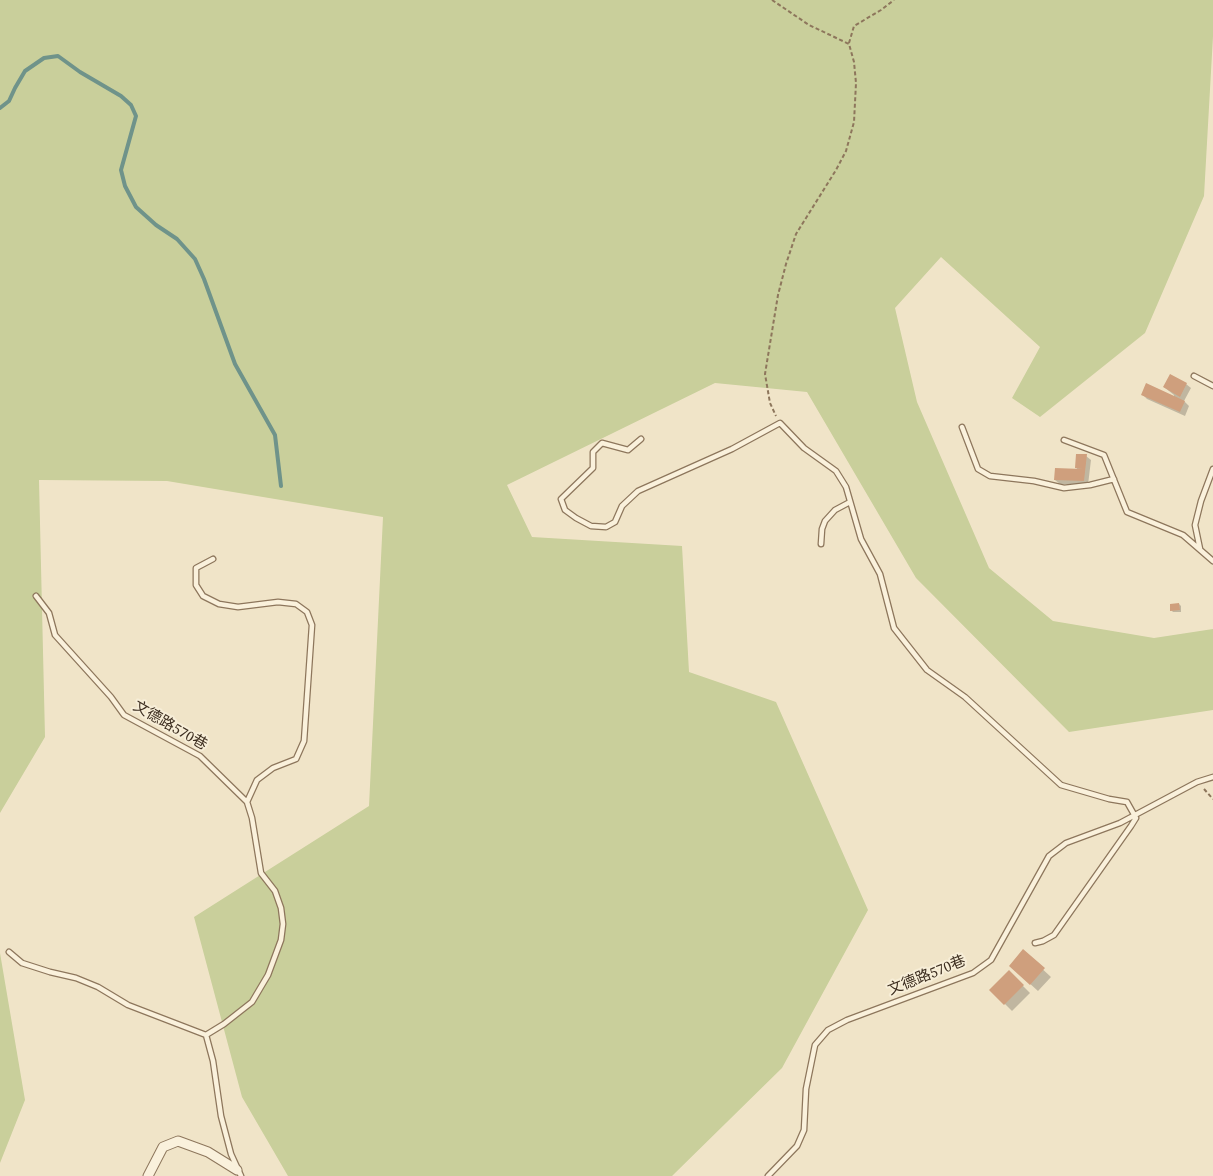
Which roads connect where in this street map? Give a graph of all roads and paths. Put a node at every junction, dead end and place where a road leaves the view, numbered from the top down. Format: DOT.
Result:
graph roads {
  1 [pos="772,0"];
  2 [pos="894,0"];
  3 [pos="849,44"];
  4 [pos="1194,376"];
  5 [pos="1213,386"];
  6 [pos="780,423"];
  7 [pos="962,427"];
  8 [pos="642,438"];
  9 [pos="1064,440"];
  10 [pos="1213,469"];
  11 [pos="1114,479"];
  12 [pos="850,502"];
  13 [pos="821,544"];
  14 [pos="1200,549"];
  15 [pos="213,559"];
  16 [pos="1213,561"];
  17 [pos="36,596"];
  18 [pos="1213,777"];
  19 [pos="1197,782"];
  20 [pos="1213,799"];
  21 [pos="247,802"];
  22 [pos="1134,815"];
  23 [pos="1035,943"];
  24 [pos="9,952"];
  25 [pos="206,1035"];
  26 [pos="239,1173"];
  27 [pos="148,1176"];
  28 [pos="768,1176"];
  1 -- 3 [label="path"];
  2 -- 3 [label="path"];
  3 -- 6 [label="path"];
  4 -- 5 [label="lane"];
  6 -- 8 [label="lane"];
  6 -- 12 [label="lane"];
  7 -- 11 [label="lane"];
  9 -- 11 [label="lane"];
  10 -- 14 [label="lane"];
  11 -- 14 [label="lane"];
  12 -- 13 [label="lane"];
  12 -- 22 [label="lane"];
  14 -- 16 [label="lane"];
  15 -- 21 [label="lane"];
  17 -- 21 [label="lane, 文德路570巷"];
  18 -- 19 [label="lane, 文德路570巷"];
  19 -- 20 [label="path"];
  19 -- 22 [label="lane, 文德路570巷"];
  21 -- 25 [label="lane"];
  22 -- 23 [label="lane"];
  22 -- 28 [label="lane, 文德路570巷"];
  24 -- 25 [label="lane"];
  25 -- 26 [label="lane"];
  26 -- 27 [label="street"];
}
